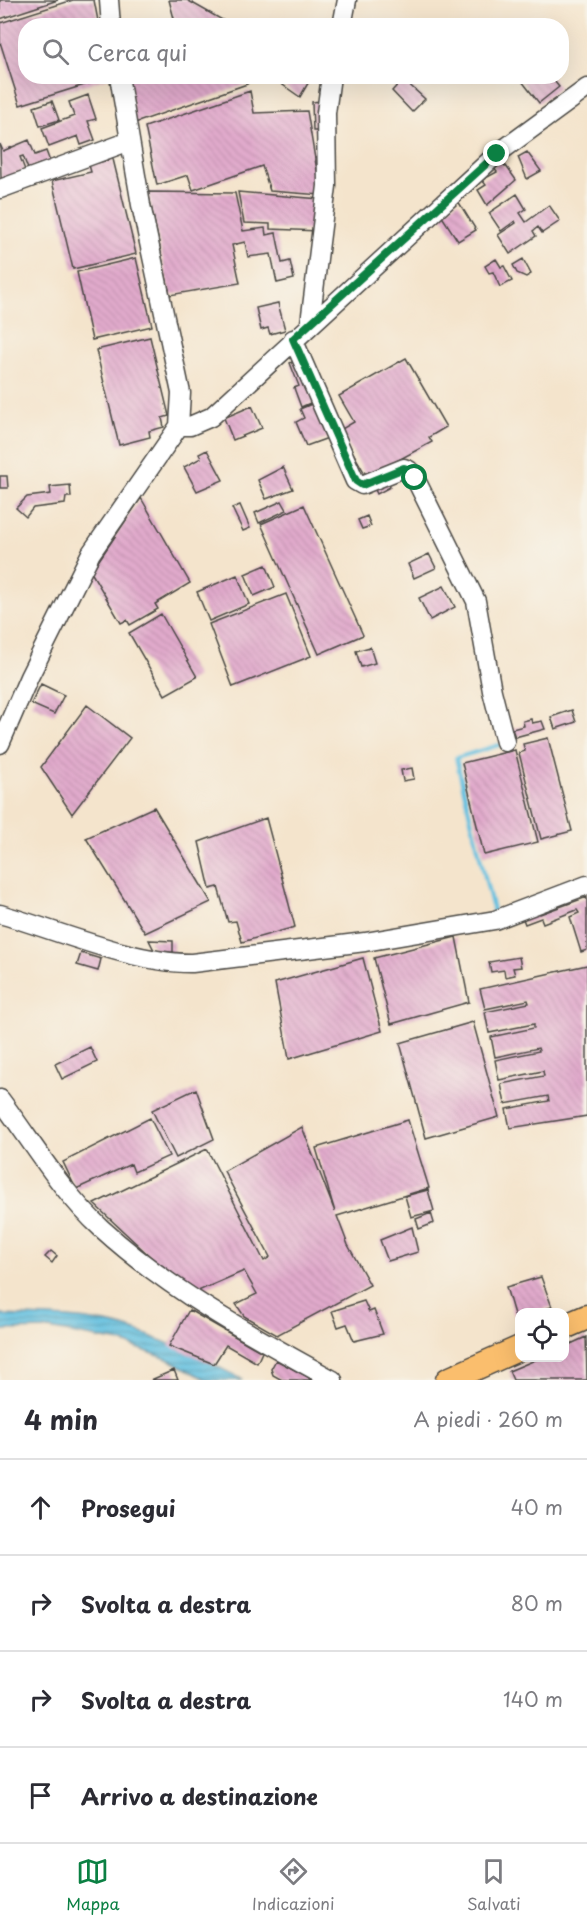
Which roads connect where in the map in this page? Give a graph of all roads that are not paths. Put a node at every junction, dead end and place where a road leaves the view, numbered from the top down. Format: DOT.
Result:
graph roads {
  1 [pos="109,0"];
  2 [pos="347,0"];
  3 [pos="110,18"];
  4 [pos="344,18"];
  5 [pos="120,84"];
  6 [pos="330,84"];
  7 [pos="587,88"];
  8 [pos="130,141"];
  9 [pos="0,189"];
  10 [pos="310,323"];
  11 [pos="293,339"];
  12 [pos="179,426"];
  13 [pos="505,742"];
  14 [pos="0,744"];
  15 [pos="587,885"];
  16 [pos="0,914"];
  17 [pos="0,1099"];
  18 [pos="587,1317"];
  19 [pos="569,1326"];
  20 [pos="515,1350"];
  21 [pos="333,1380"];
  22 [pos="448,1380"];
  1 -- 3 [label="street"];
  2 -- 4 [label="street"];
  5 -- 8 [label="street"];
  6 -- 10 [label="street"];
  7 -- 10 [label="street"];
  8 -- 9 [label="street"];
  8 -- 12 [label="street"];
  10 -- 11 [label="street"];
  11 -- 12 [label="street"];
  11 -- 13 [label="street"];
  12 -- 14 [label="street"];
  15 -- 16 [label="street"];
  17 -- 21 [label="street"];
  18 -- 19 [label="main road"];
  20 -- 22 [label="main road"];
}
